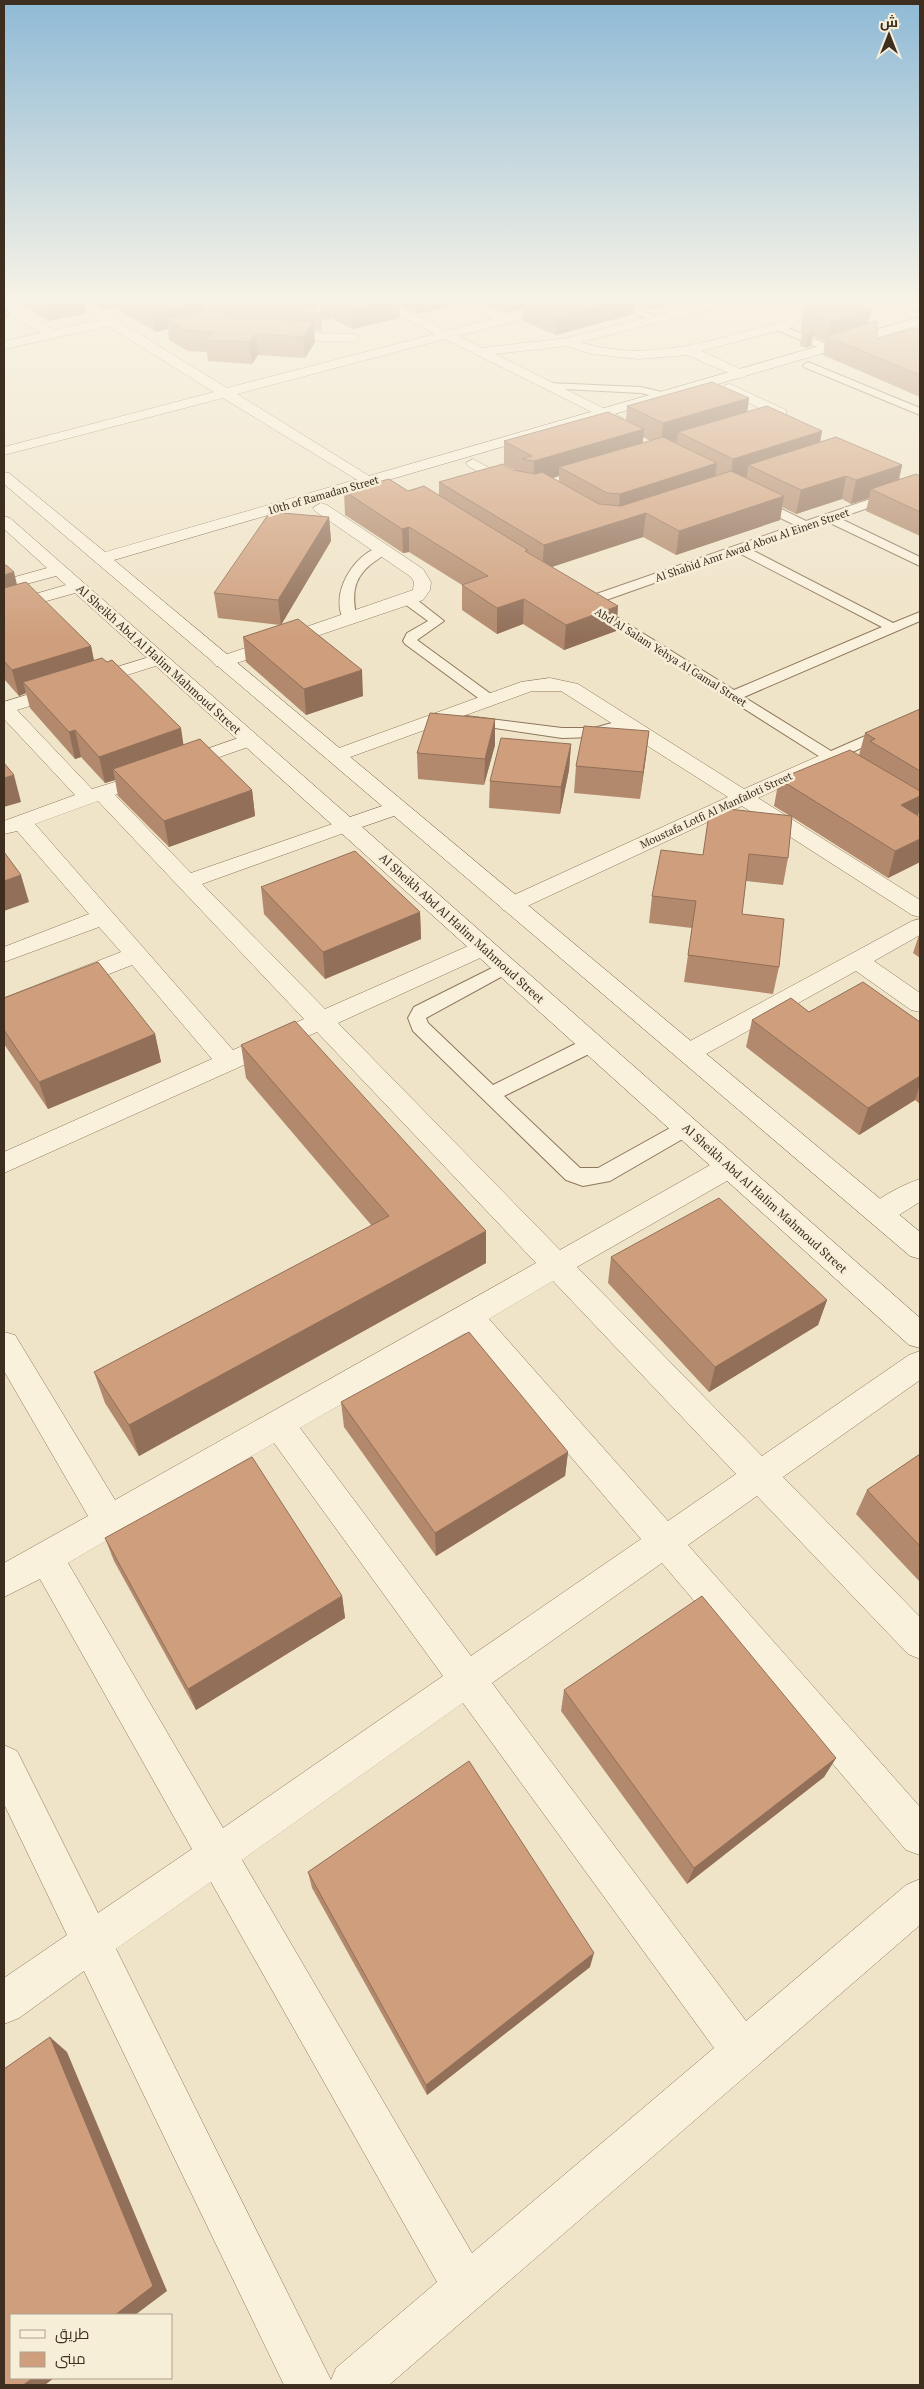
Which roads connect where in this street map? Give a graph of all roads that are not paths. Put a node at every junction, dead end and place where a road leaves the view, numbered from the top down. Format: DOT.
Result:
graph roads {
  1 [pos="146,414"];
  2 [pos="258,414"];
  3 [pos="595,414"];
  4 [pos="615,414"];
  5 [pos="655,414"];
  6 [pos="781,414"];
  7 [pos="603,419"];
  8 [pos="770,421"];
  9 [pos="787,429"];
  10 [pos="734,432"];
  11 [pos="4,451"];
  12 [pos="473,463"];
  13 [pos="4,476"];
  14 [pos="368,482"];
  15 [pos="920,486"];
  16 [pos="534,491"];
  17 [pos="747,497"];
  18 [pos="321,508"];
  19 [pos="829,518"];
  20 [pos="6,526"];
  21 [pos="806,526"];
  22 [pos="740,549"];
  23 [pos="382,550"];
  24 [pos="920,562"];
  25 [pos="106,564"];
  26 [pos="59,570"];
  27 [pos="4,586"];
  28 [pos="77,587"];
  29 [pos="407,599"];
  30 [pos="580,601"];
  31 [pos="4,608"];
  32 [pos="920,616"];
  33 [pos="350,619"];
  34 [pos="893,628"];
  35 [pos="159,659"];
  36 [pos="222,662"];
  37 [pos="733,696"];
  38 [pos="490,700"];
  39 [pos="4,708"];
  40 [pos="451,714"];
  41 [pos="920,716"];
  42 [pos="626,723"];
  43 [pos="25,731"];
  44 [pos="4,737"];
  45 [pos="250,740"];
  46 [pos="335,756"];
  47 [pos="830,757"];
  48 [pos="95,796"];
  49 [pos="743,797"];
  50 [pos="396,808"];
  51 [pos="920,813"];
  52 [pos="13,825"];
  53 [pos="348,825"];
  54 [pos="186,882"];
  55 [pos="511,904"];
  56 [pos="920,910"];
  57 [pos="103,917"];
  58 [pos="920,926"];
  59 [pos="484,948"];
  60 [pos="4,955"];
  61 [pos="136,955"];
  62 [pos="857,961"];
  63 [pos="506,968"];
  64 [pos="920,1004"];
  65 [pos="4,1007"];
  66 [pos="320,1021"];
  67 [pos="592,1044"];
  68 [pos="688,1053"];
  69 [pos="229,1062"];
  70 [pos="491,1094"];
  71 [pos="686,1128"];
  72 [pos="4,1163"];
  73 [pos="729,1167"];
  74 [pos="920,1189"];
  75 [pos="879,1213"];
  76 [pos="920,1248"];
  77 [pos="557,1265"];
  78 [pos="468,1316"];
  79 [pos="920,1336"];
  80 [pos="4,1344"];
  81 [pos="920,1364"];
  82 [pos="278,1424"];
  83 [pos="760,1476"];
  84 [pos="109,1521"];
  85 [pos="665,1542"];
  86 [pos="46,1557"];
  87 [pos="4,1581"];
  88 [pos="920,1642"];
  89 [pos="467,1680"];
  90 [pos="4,1764"];
  91 [pos="920,1836"];
  92 [pos="216,1855"];
  93 [pos="920,1899"];
  94 [pos="92,1942"];
  95 [pos="4,2003"];
  96 [pos="742,2051"];
  97 [pos="466,2288"];
  98 [pos="309,2385"];
  99 [pos="353,2385"];
  1 -- 11 [label="street"];
  2 -- 14 [label="street"];
  3 -- 7 [label="street"];
  4 -- 7 [label="street, 10th of Ramadan Street"];
  5 -- 7 [label="street, 10th of Ramadan Street"];
  6 -- 8 [label="street"];
  7 -- 12 [label="street, 10th of Ramadan Street"];
  7 -- 14 [label="street, 10th of Ramadan Street"];
  8 -- 9 [label="lane"];
  8 -- 10 [label="street"];
  12 -- 16 [label="street"];
  12 -- 18 [label="street, 10th of Ramadan Street"];
  13 -- 25 [label="street"];
  14 -- 25 [label="street, 10th of Ramadan Street"];
  15 -- 19 [label="lane, Al Shahid Amr Awad Abou Al Einen Street"];
  17 -- 21 [label="lane"];
  18 -- 23 [label="street"];
  18 -- 25 [label="street, 10th of Ramadan Street"];
  19 -- 21 [label="lane, Al Shahid Amr Awad Abou Al Einen Street"];
  19 -- 24 [label="lane"];
  20 -- 26 [label="street, Al Sheikh Abd Al Halim Mahmoud Street"];
  21 -- 22 [label="lane, Al Shahid Amr Awad Abou Al Einen Street"];
  22 -- 30 [label="lane, Al Shahid Amr Awad Abou Al Einen Street"];
  22 -- 34 [label="lane"];
  23 -- 29 [label="street"];
  23 -- 33 [label="lane"];
  25 -- 36 [label="street"];
  26 -- 27 [label="street"];
  26 -- 28 [label="street, Al Sheikh Abd Al Halim Mahmoud Street"];
  28 -- 31 [label="street"];
  28 -- 35 [label="street, Al Sheikh Abd Al Halim Mahmoud Street"];
  29 -- 33 [label="street"];
  29 -- 38 [label="lane"];
  30 -- 37 [label="lane, Abd Al Salam Yehya Al Gamal Street"];
  32 -- 34 [label="lane"];
  33 -- 36 [label="street"];
  34 -- 37 [label="lane"];
  35 -- 39 [label="street"];
  35 -- 45 [label="street, Al Sheikh Abd Al Halim Mahmoud Street"];
  36 -- 46 [label="street"];
  37 -- 47 [label="lane, Abd Al Salam Yehya Al Gamal Street"];
  38 -- 40 [label="street"];
  38 -- 42 [label="street"];
  39 -- 43 [label="street"];
  40 -- 42 [label="lane"];
  40 -- 46 [label="street"];
  41 -- 47 [label="lane, Moustafa Lotfi Al Manfaloti Street"];
  42 -- 49 [label="street"];
  43 -- 44 [label="street"];
  43 -- 48 [label="street"];
  45 -- 48 [label="street"];
  45 -- 53 [label="street, Al Sheikh Abd Al Halim Mahmoud Street"];
  46 -- 50 [label="street"];
  47 -- 49 [label="street, Moustafa Lotfi Al Manfaloti Street"];
  47 -- 51 [label="street, Abd Al Salam Yehya Al Gamal Street"];
  48 -- 52 [label="street"];
  48 -- 54 [label="street"];
  49 -- 55 [label="street, Moustafa Lotfi Al Manfaloti Street"];
  49 -- 56 [label="street"];
  50 -- 53 [label="street"];
  50 -- 55 [label="street"];
  52 -- 57 [label="street"];
  53 -- 54 [label="street"];
  53 -- 59 [label="street, Al Sheikh Abd Al Halim Mahmoud Street"];
  54 -- 66 [label="street"];
  55 -- 68 [label="street"];
  57 -- 60 [label="street"];
  57 -- 61 [label="street"];
  58 -- 62 [label="street"];
  59 -- 63 [label="street, Al Sheikh Abd Al Halim Mahmoud Street"];
  59 -- 66 [label="street"];
  61 -- 65 [label="street"];
  61 -- 69 [label="street"];
  62 -- 64 [label="street"];
  62 -- 68 [label="street"];
  63 -- 67 [label="street, Al Sheikh Abd Al Halim Mahmoud Street"];
  63 -- 70 [label="lane"];
  66 -- 69 [label="street"];
  66 -- 77 [label="street"];
  67 -- 70 [label="lane"];
  67 -- 71 [label="street, Al Sheikh Abd Al Halim Mahmoud Street"];
  68 -- 75 [label="street"];
  69 -- 72 [label="street"];
  70 -- 71 [label="lane"];
  71 -- 73 [label="street, Al Sheikh Abd Al Halim Mahmoud Street"];
  73 -- 77 [label="street"];
  73 -- 79 [label="street, Al Sheikh Abd Al Halim Mahmoud Street"];
  74 -- 75 [label="street"];
  75 -- 76 [label="street"];
  77 -- 78 [label="street"];
  77 -- 83 [label="street"];
  78 -- 82 [label="street"];
  78 -- 85 [label="street"];
  80 -- 84 [label="street"];
  81 -- 83 [label="street"];
  82 -- 84 [label="street"];
  82 -- 89 [label="street"];
  83 -- 85 [label="street"];
  83 -- 88 [label="street"];
  84 -- 86 [label="street"];
  85 -- 89 [label="street"];
  85 -- 91 [label="street"];
  86 -- 87 [label="street"];
  86 -- 92 [label="street"];
  89 -- 92 [label="street"];
  89 -- 96 [label="street"];
  90 -- 94 [label="street"];
  92 -- 94 [label="street"];
  92 -- 97 [label="street"];
  93 -- 96 [label="street"];
  94 -- 95 [label="street"];
  94 -- 98 [label="street"];
  96 -- 97 [label="street"];
  97 -- 99 [label="street"];
}
